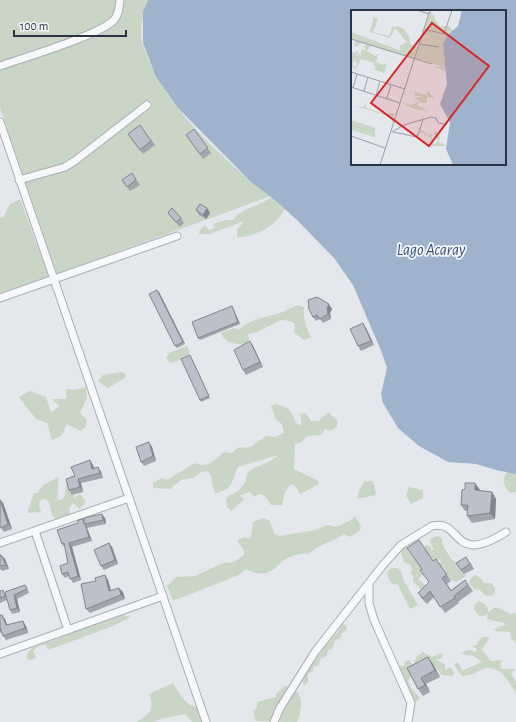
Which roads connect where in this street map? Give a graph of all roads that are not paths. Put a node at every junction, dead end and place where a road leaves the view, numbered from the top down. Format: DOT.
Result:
graph roads {
  1 [pos="120,0"];
  2 [pos="0,66"];
  3 [pos="147,105"];
  4 [pos="0,122"];
  5 [pos="19,180"];
  6 [pos="177,236"];
  7 [pos="53,279"];
  8 [pos="0,298"];
  9 [pos="129,498"];
  10 [pos="35,530"];
  11 [pos="506,532"];
  12 [pos="0,543"];
  13 [pos="369,586"];
  14 [pos="163,596"];
  15 [pos="68,630"];
  16 [pos="0,654"];
  17 [pos="206,722"];
  18 [pos="274,722"];
  19 [pos="408,722"];
  1 -- 2 [label="street"];
  3 -- 5 [label="street"];
  4 -- 5 [label="street"];
  5 -- 7 [label="street"];
  6 -- 7 [label="street"];
  7 -- 8 [label="street"];
  7 -- 9 [label="street"];
  9 -- 10 [label="street"];
  9 -- 14 [label="street"];
  10 -- 12 [label="street"];
  10 -- 15 [label="street"];
  11 -- 13 [label="street"];
  13 -- 18 [label="street"];
  13 -- 19 [label="street"];
  14 -- 15 [label="street"];
  14 -- 17 [label="street"];
  15 -- 16 [label="street"];
}
